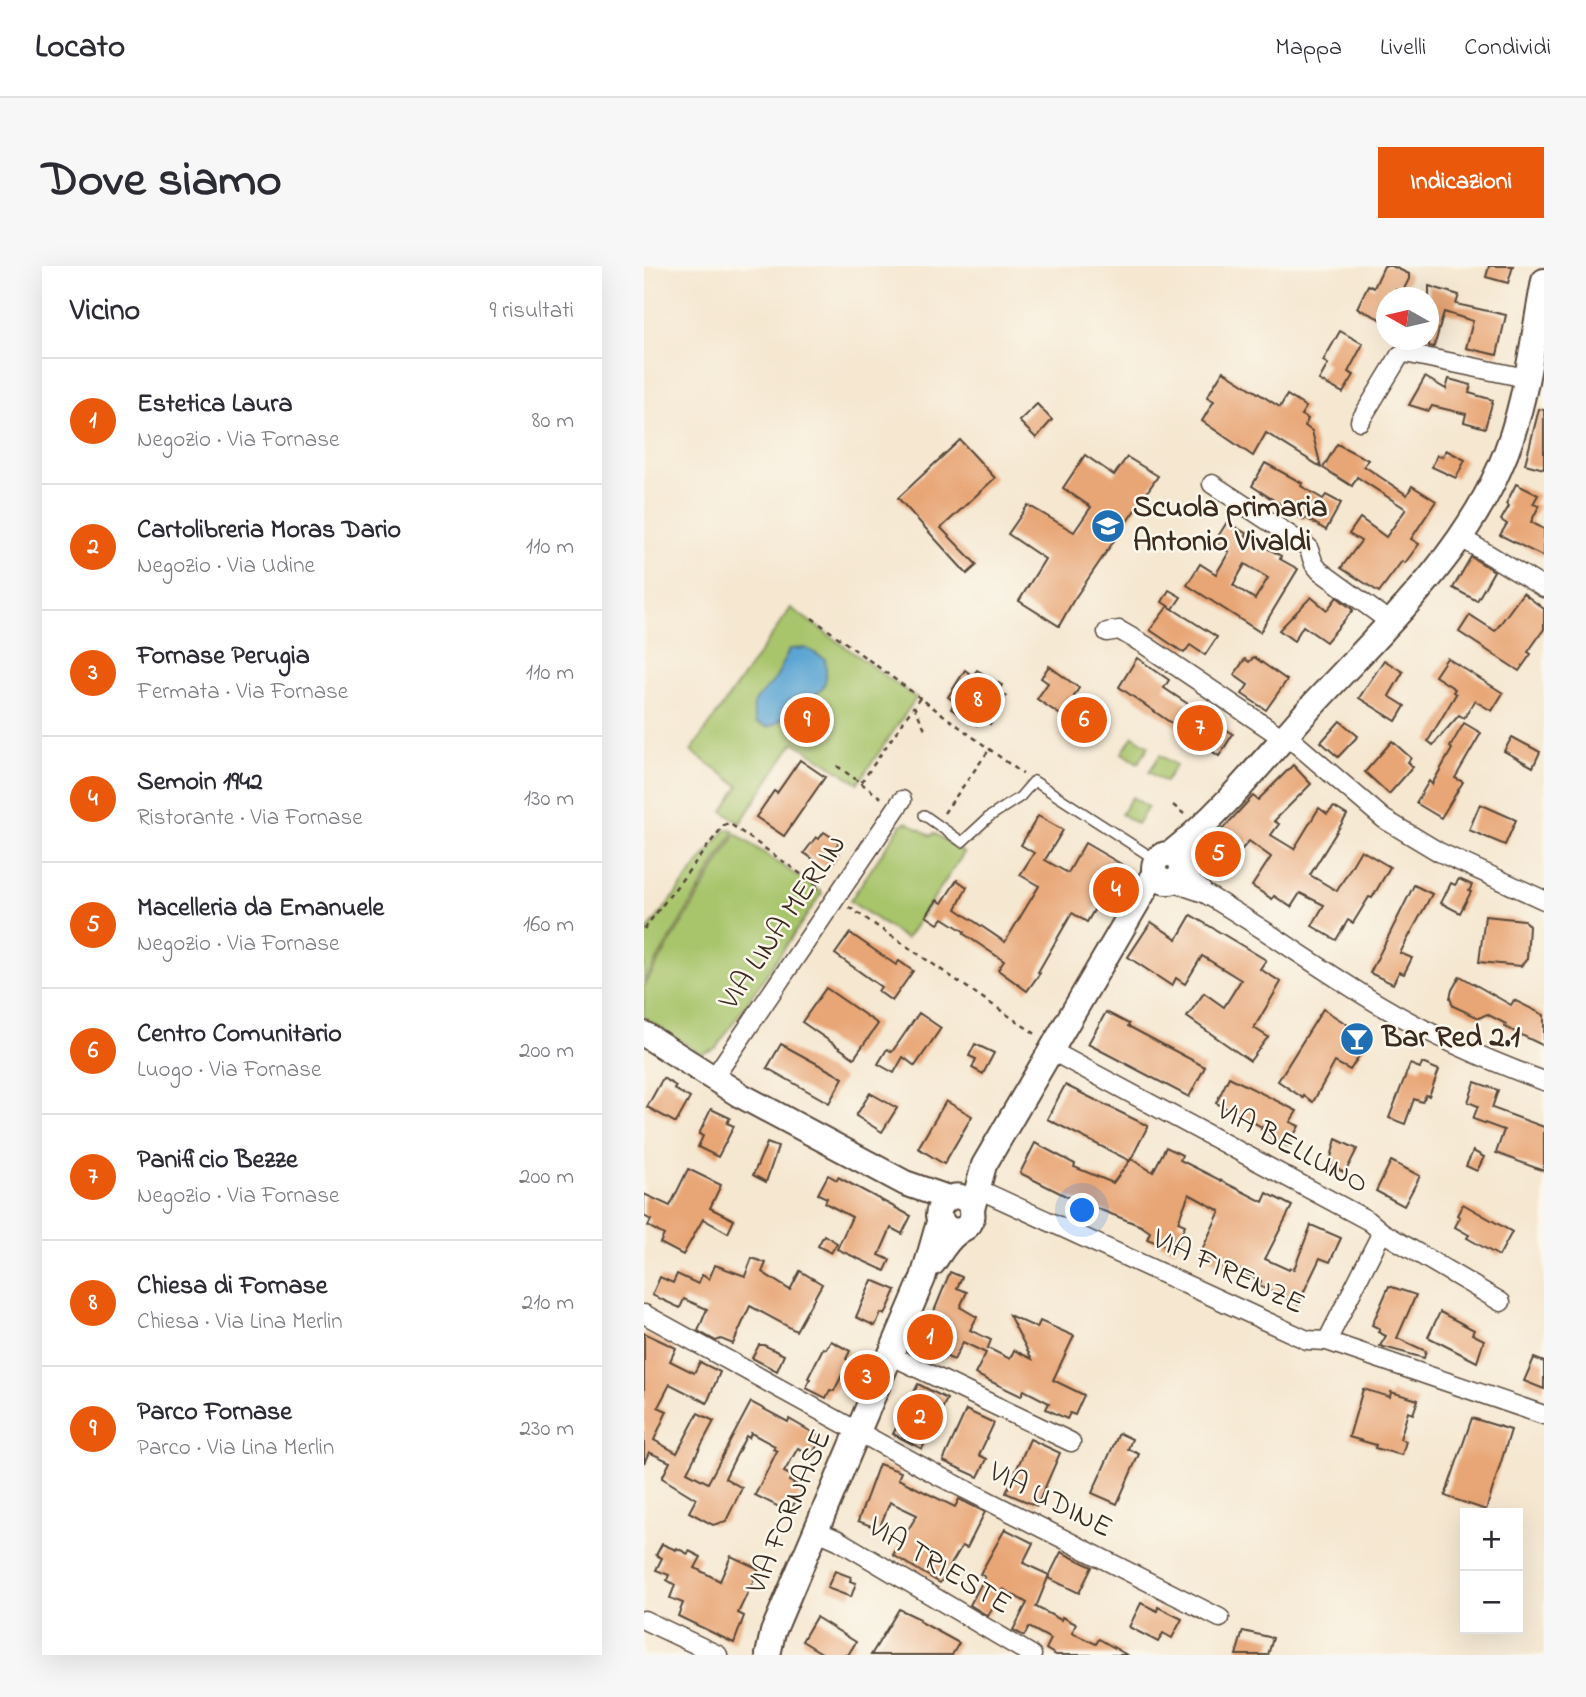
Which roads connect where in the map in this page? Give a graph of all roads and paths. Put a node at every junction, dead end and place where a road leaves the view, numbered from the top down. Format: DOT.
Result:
graph roads {
  1 [pos="1544,281"];
  2 [pos="1533,372"];
  3 [pos="1360,421"];
  4 [pos="1212,484"];
  5 [pos="1460,537"];
  6 [pos="1544,588"];
  7 [pos="812,618"];
  8 [pos="1390,622"];
  9 [pos="1107,632"];
  10 [pos="920,697"];
  11 [pos="914,705"];
  12 [pos="925,729"];
  13 [pos="1284,737"];
  14 [pos="837,765"];
  15 [pos="1034,781"];
  16 [pos="902,800"];
  17 [pos="1173,805"];
  18 [pos="924,815"];
  19 [pos="1196,819"];
  20 [pos="1169,869"];
  21 [pos="827,892"];
  22 [pos="1544,900"];
  23 [pos="843,903"];
  24 [pos="644,929"];
  25 [pos="644,1034"];
  26 [pos="1053,1049"];
  27 [pos="713,1079"];
  28 [pos="1544,1081"];
  29 [pos="959,1203"];
  30 [pos="1382,1232"];
  31 [pos="1501,1302"];
  32 [pos="644,1314"];
  33 [pos="1327,1340"];
  34 [pos="890,1355"];
  35 [pos="1544,1415"];
  36 [pos="857,1431"];
  37 [pos="1071,1442"];
  38 [pos="815,1530"];
  39 [pos="1220,1618"];
  40 [pos="644,1620"];
  41 [pos="718,1655"];
  42 [pos="768,1655"];
  43 [pos="1032,1655"];
  1 -- 2 [label="street, VIA FORNASE"];
  2 -- 3 [label="street"];
  2 -- 5 [label="street, VIA FORNASE"];
  4 -- 8 [label="street"];
  5 -- 6 [label="street"];
  5 -- 8 [label="street, VIA FORNASE"];
  7 -- 10 [label="path"];
  8 -- 13 [label="street, VIA FORNASE"];
  9 -- 13 [label="street"];
  10 -- 11 [label="path"];
  10 -- 15 [label="path"];
  11 -- 12 [label="path"];
  11 -- 14 [label="path"];
  13 -- 19 [label="street, VIA FORNASE"];
  13 -- 22 [label="street"];
  15 -- 18 [label="lane"];
  15 -- 20 [label="lane"];
  16 -- 27 [label="street, VIA LINA MERLIN"];
  17 -- 19 [label="path"];
  19 -- 20 [label="street, VIA FORNASE"];
  20 -- 26 [label="street, VIA FORNASE"];
  20 -- 28 [label="street"];
  21 -- 24 [label="path"];
  23 -- 26 [label="path"];
  25 -- 27 [label="street"];
  26 -- 29 [label="street, VIA FORNASE"];
  26 -- 30 [label="street, VIA BELLUNO"];
  27 -- 29 [label="street"];
  29 -- 33 [label="street, VIA FIRENZE"];
  29 -- 34 [label="street, VIA FORNASE"];
  30 -- 31 [label="street, VIA BELLUNO"];
  30 -- 33 [label="street"];
  32 -- 36 [label="street, VIA UDINE"];
  33 -- 35 [label="street, VIA FIRENZE"];
  34 -- 36 [label="street, VIA FORNASE"];
  34 -- 37 [label="street"];
  36 -- 38 [label="street, VIA FORNASE"];
  36 -- 39 [label="street, VIA UDINE"];
  38 -- 42 [label="street, VIA FORNASE"];
  38 -- 43 [label="street, VIA TRIESTE"];
  40 -- 41 [label="street"];
}
